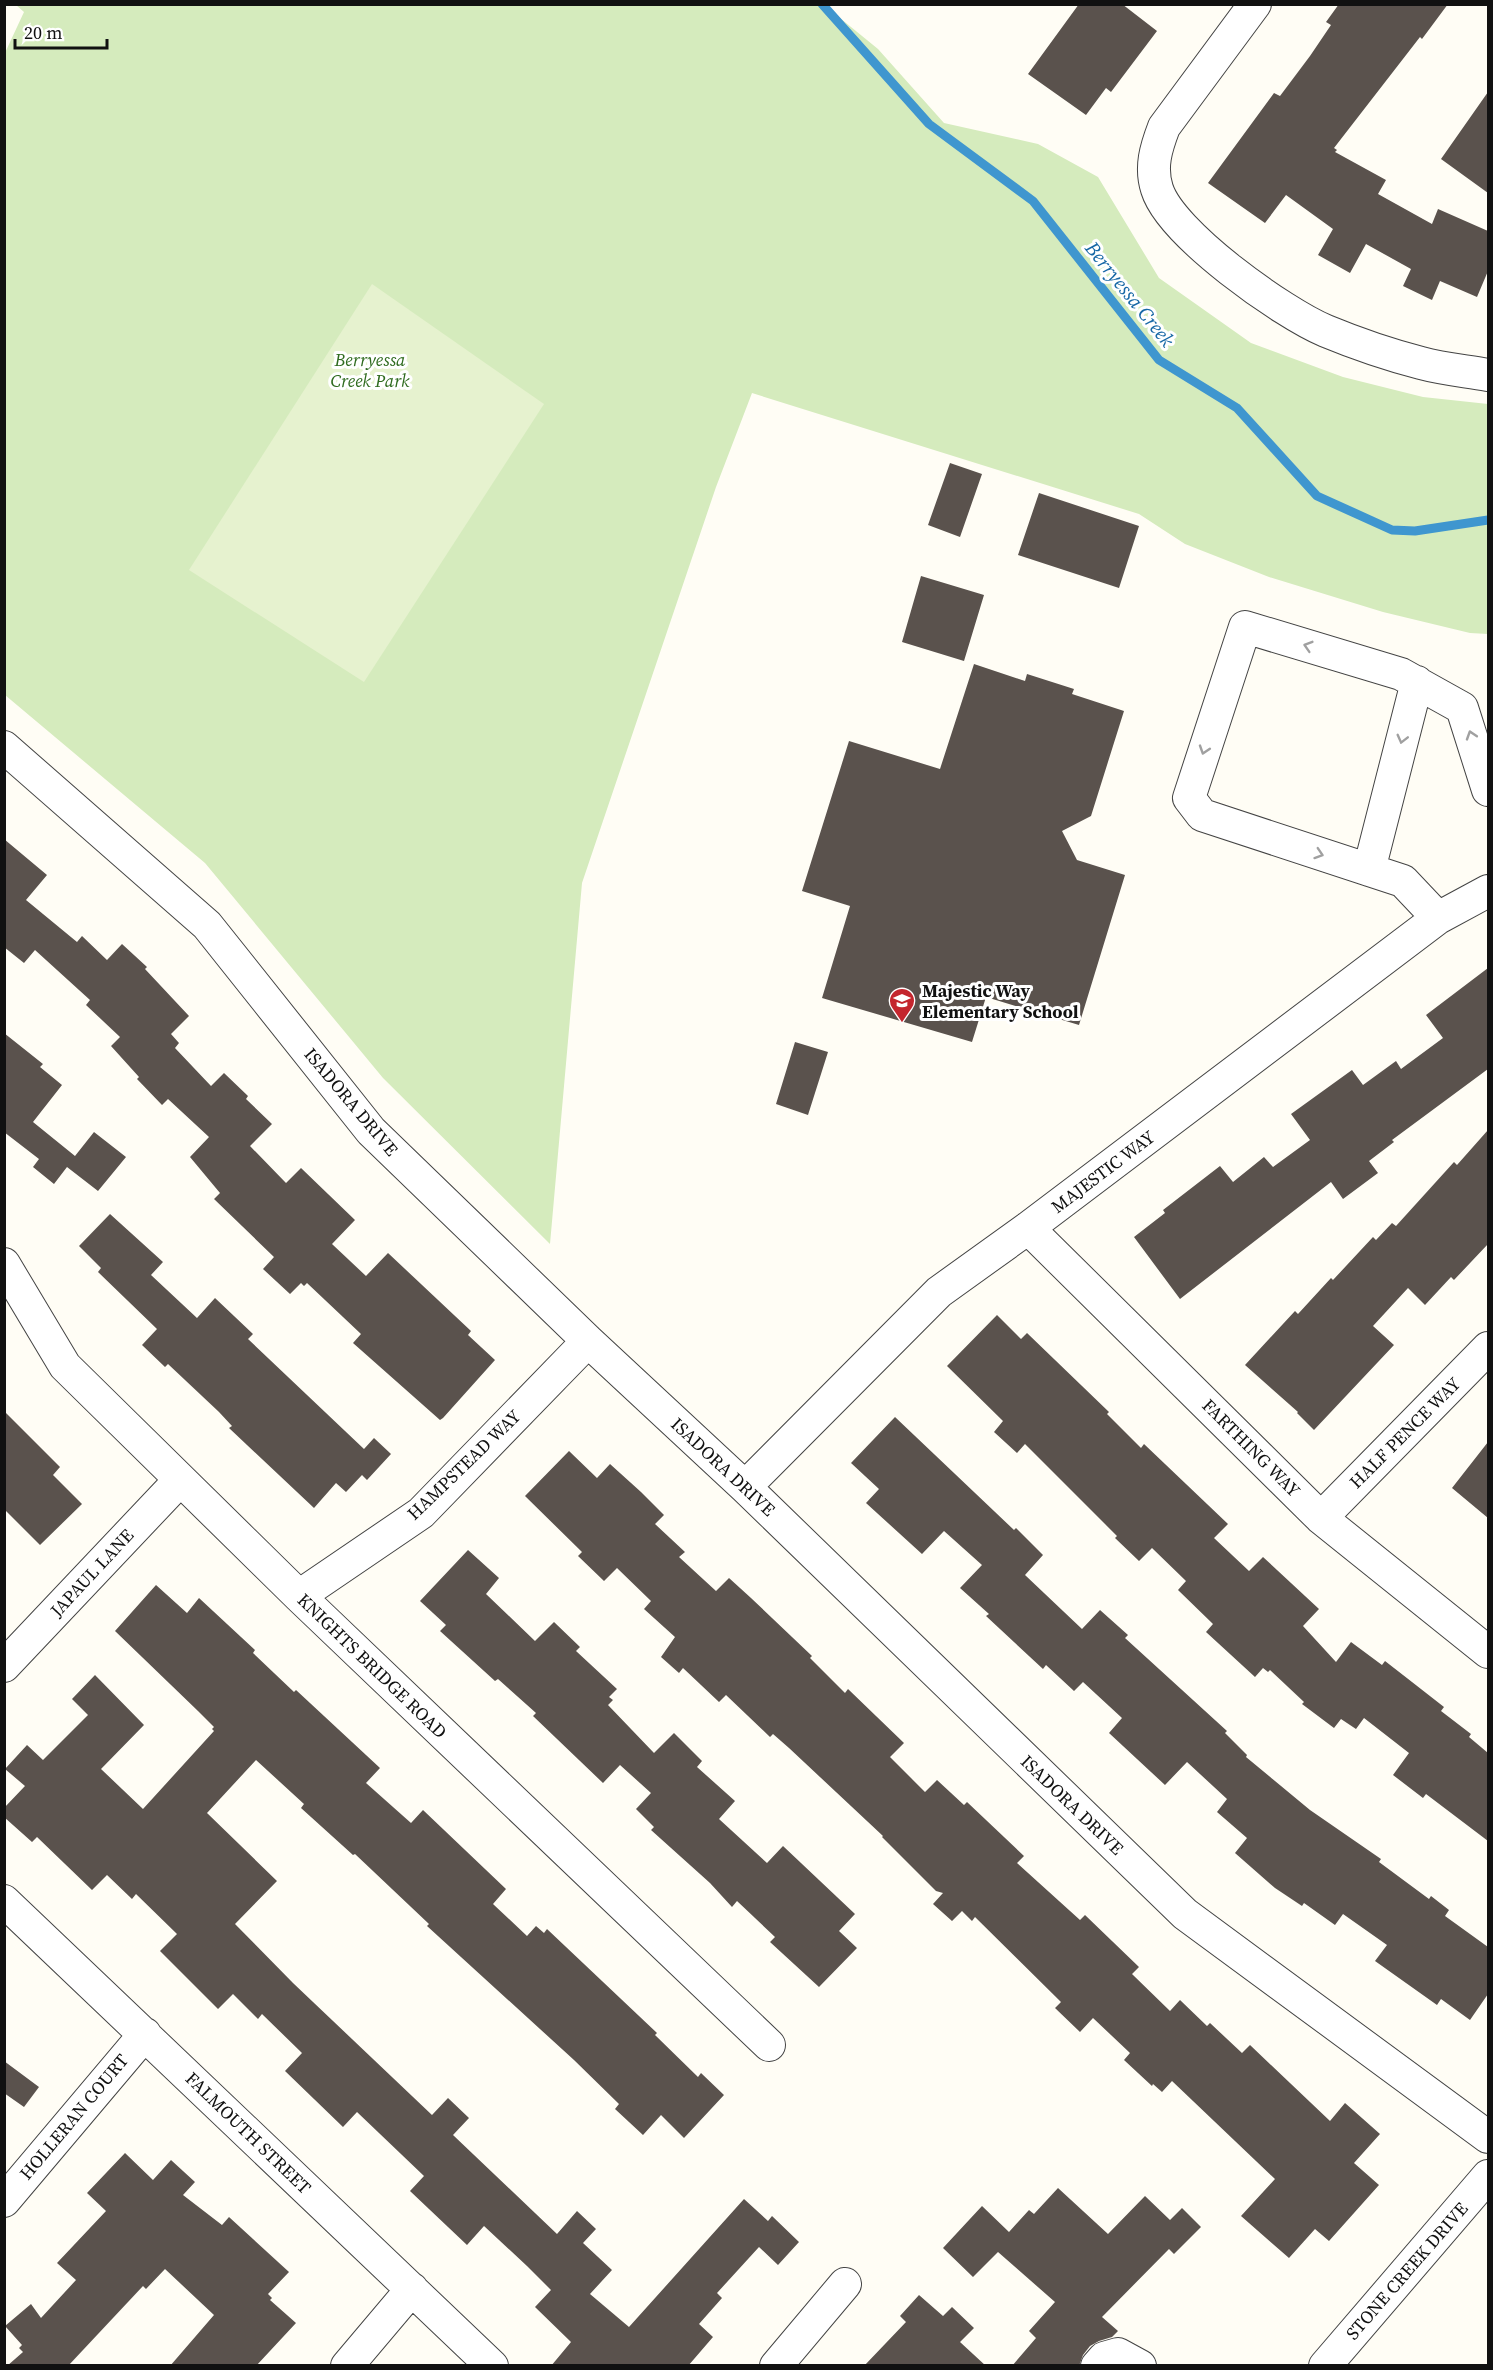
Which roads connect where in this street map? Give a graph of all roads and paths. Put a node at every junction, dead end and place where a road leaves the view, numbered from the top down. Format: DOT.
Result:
graph roads {
  1 [pos="1255,4"];
  2 [pos="1488,375"];
  3 [pos="1417,682"];
  4 [pos="4,747"];
  5 [pos="1488,790"];
  6 [pos="1369,870"];
  7 [pos="1488,891"];
  8 [pos="1438,918"];
  9 [pos="1028,1228"];
  10 [pos="4,1264"];
  11 [pos="588,1341"];
  12 [pos="1488,1348"];
  13 [pos="180,1480"];
  14 [pos="745,1488"];
  15 [pos="1321,1518"];
  16 [pos="299,1596"];
  17 [pos="1488,1652"];
  18 [pos="4,1666"];
  19 [pos="4,1901"];
  20 [pos="144,2034"];
  21 [pos="769,2045"];
  22 [pos="1488,2137"];
  23 [pos="1488,2176"];
  24 [pos="4,2201"];
  25 [pos="845,2284"];
  26 [pos="412,2289"];
  27 [pos="347,2366"];
  28 [pos="492,2366"];
  29 [pos="777,2366"];
  30 [pos="1097,2366"];
  31 [pos="1140,2366"];
  32 [pos="1326,2366"];
  1 -- 2 [label="street"];
  5 -- 3 [label="street, one-way"];
  3 -- 6 [label="street, one-way"];
  3 -- 6 [label="street, one-way"];
  4 -- 11 [label="street, ISADORA DRIVE"];
  6 -- 8 [label="street"];
  7 -- 8 [label="street, MAJESTIC WAY"];
  8 -- 9 [label="street, MAJESTIC WAY"];
  9 -- 14 [label="street, MAJESTIC WAY"];
  9 -- 15 [label="street, FARTHING WAY"];
  10 -- 13 [label="street, KNIGHTS BRIDGE ROAD"];
  11 -- 14 [label="street, ISADORA DRIVE"];
  11 -- 16 [label="street, HAMPSTEAD WAY"];
  12 -- 15 [label="street, HALF PENCE WAY"];
  13 -- 16 [label="street, KNIGHTS BRIDGE ROAD"];
  13 -- 18 [label="street, JAPAUL LANE"];
  14 -- 22 [label="street, ISADORA DRIVE"];
  15 -- 17 [label="street, FARTHING WAY"];
  16 -- 21 [label="street, KNIGHTS BRIDGE ROAD"];
  19 -- 20 [label="street, FALMOUTH STREET"];
  20 -- 24 [label="street, HOLLERAN COURT"];
  20 -- 26 [label="street, FALMOUTH STREET"];
  23 -- 32 [label="street, STONE CREEK DRIVE"];
  25 -- 29 [label="street"];
  26 -- 27 [label="street"];
  26 -- 28 [label="street, FALMOUTH STREET"];
  30 -- 31 [label="street"];
}
